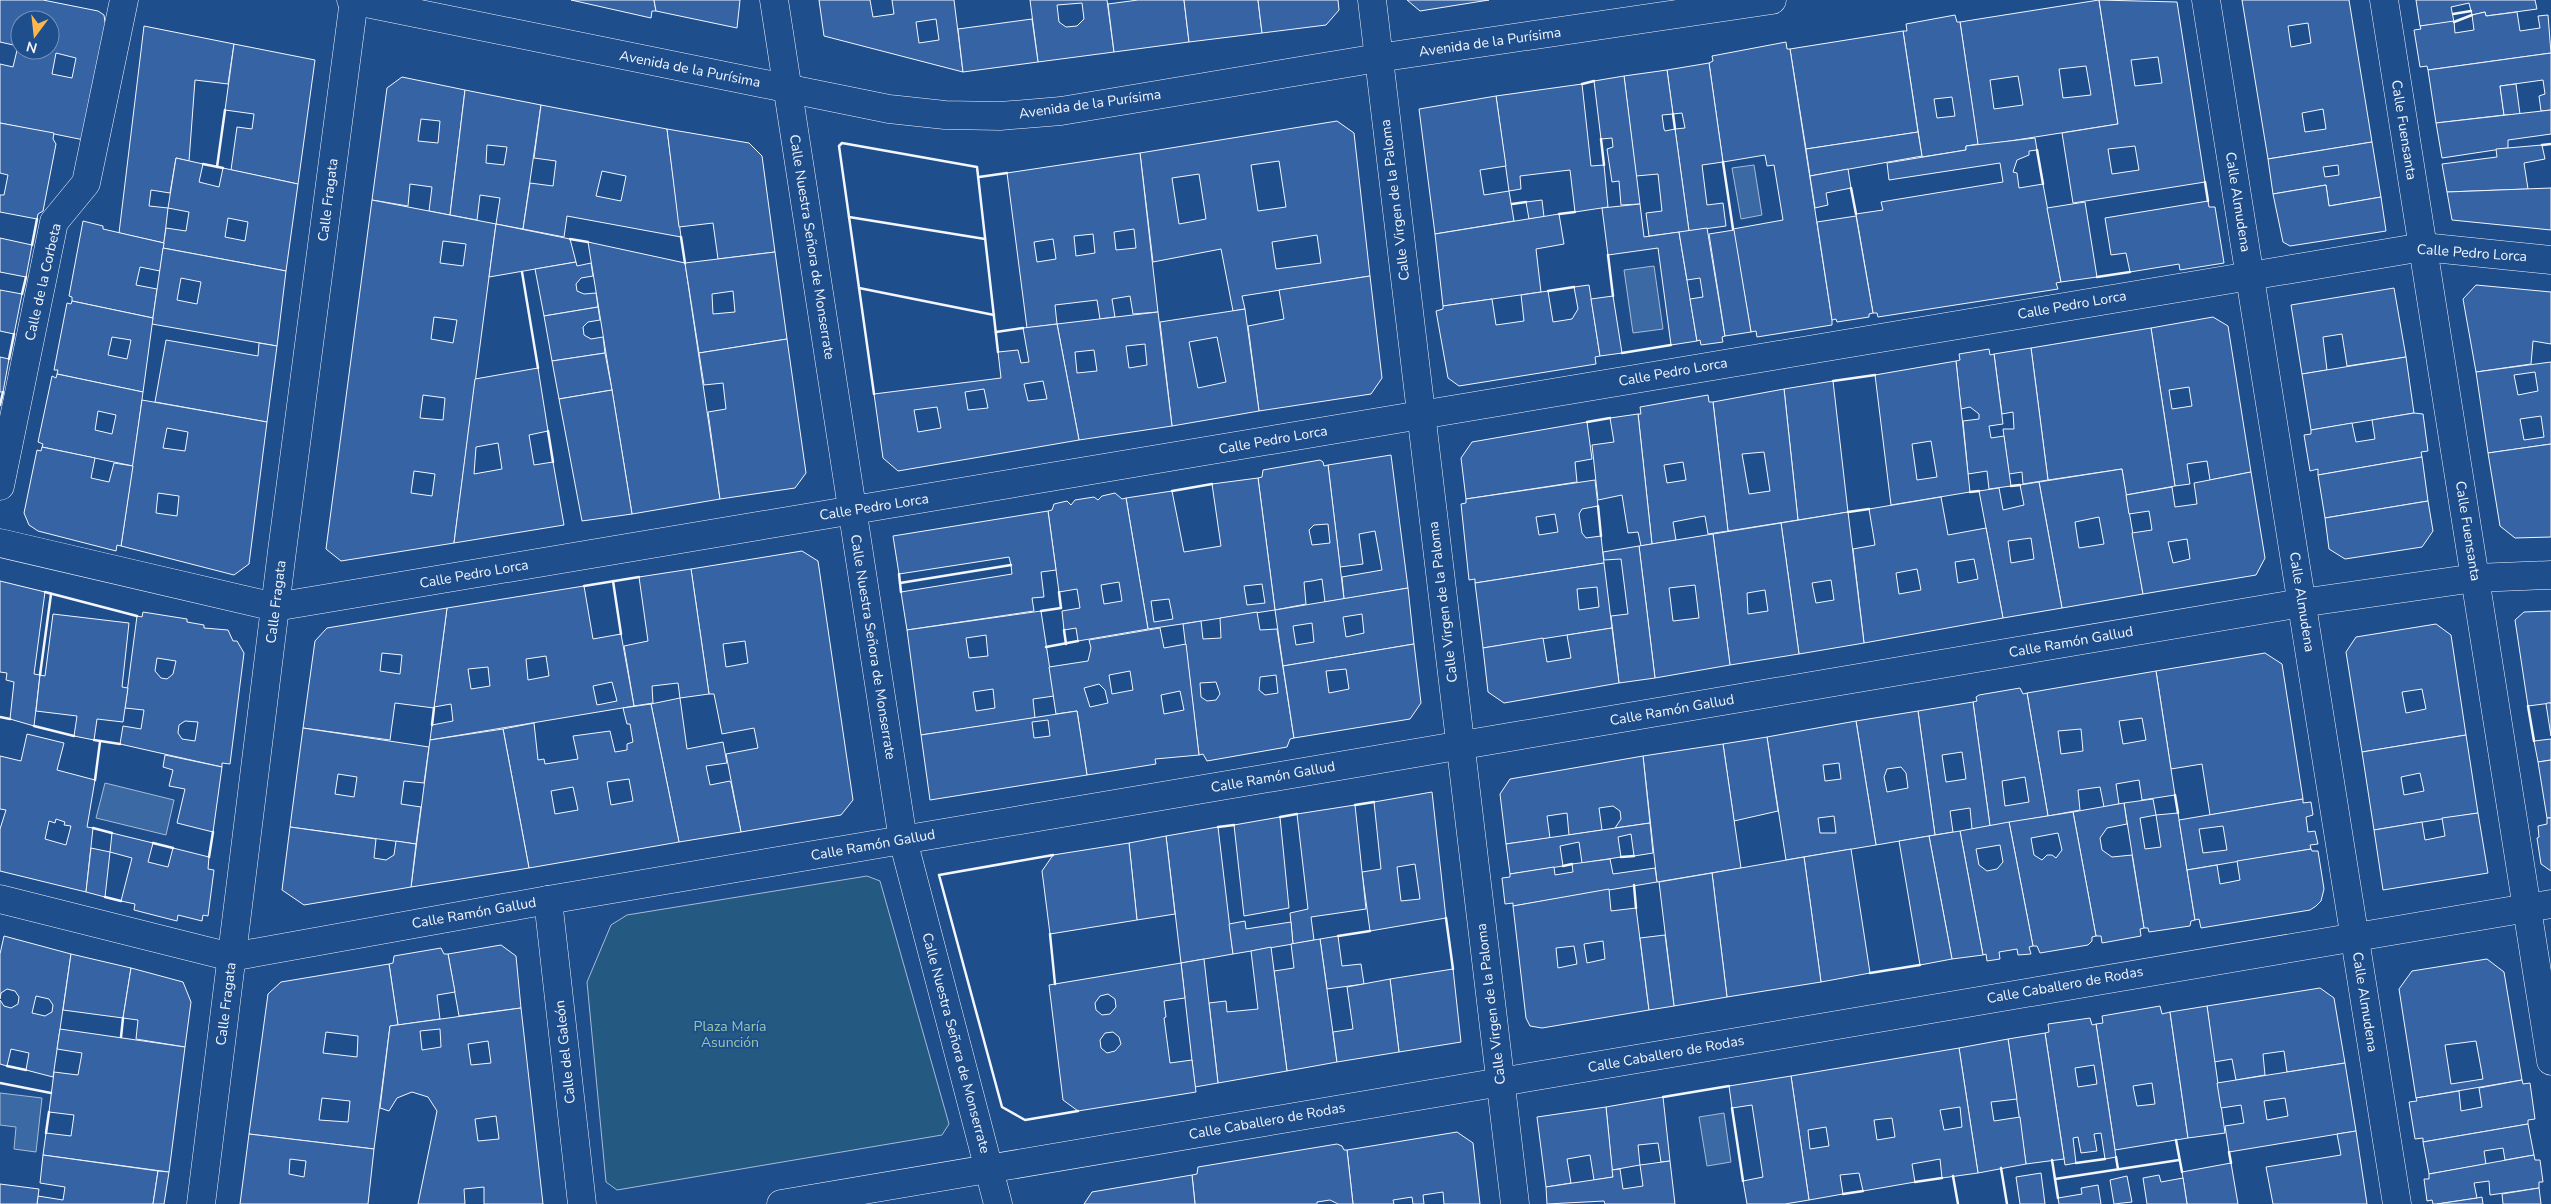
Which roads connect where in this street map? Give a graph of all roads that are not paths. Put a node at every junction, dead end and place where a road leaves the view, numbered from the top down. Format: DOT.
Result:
graph roads {
  1 [pos="124,0"];
  2 [pos="353,0"];
  3 [pos="774,0"];
  4 [pos="1372,0"];
  5 [pos="1772,0"];
  6 [pos="2206,0"];
  7 [pos="2384,0"];
  8 [pos="1378,58"];
  9 [pos="788,88"];
  10 [pos="2423,247"];
  11 [pos="2551,260"];
  12 [pos="2250,276"];
  13 [pos="1420,415"];
  14 [pos="0,486"];
  15 [pos="852,510"];
  16 [pos="0,543"];
  17 [pos="2551,575"];
  18 [pos="2475,578"];
  19 [pos="2301,603"];
  20 [pos="275,607"];
  21 [pos="1460,746"];
  22 [pos="903,840"];
  23 [pos="0,899"];
  24 [pos="548,900"];
  25 [pos="2539,905"];
  26 [pos="2355,935"];
  27 [pos="231,957"];
  28 [pos="2551,1061"];
  29 [pos="1500,1082"];
  30 [pos="989,1168"];
  31 [pos="201,1204"];
  32 [pos="582,1204"];
  33 [pos="781,1204"];
  34 [pos="998,1204"];
  35 [pos="1514,1204"];
  36 [pos="2397,1204"];
  1 -- 14 [label="street, Calle de la Corbeta"];
  2 -- 9 [label="street, Avenida de la Purísima"];
  2 -- 20 [label="street, Calle Fragata"];
  3 -- 9 [label="street, Calle Nuestra Señora de Monserrate"];
  4 -- 8 [label="street, Calle Virgen de la Paloma"];
  5 -- 8 [label="street, Avenida de la Purísima"];
  6 -- 12 [label="street, Calle Almudena"];
  7 -- 10 [label="street, Calle Fuensanta"];
  8 -- 9 [label="street, Avenida de la Purísima"];
  8 -- 13 [label="street, Calle Virgen de la Paloma"];
  9 -- 15 [label="street, Calle Nuestra Señora de Monserrate"];
  10 -- 11 [label="street, Calle Pedro Lorca"];
  10 -- 12 [label="street, Calle Pedro Lorca"];
  10 -- 18 [label="street, Calle Fuensanta"];
  12 -- 13 [label="street, Calle Pedro Lorca"];
  12 -- 19 [label="street, Calle Almudena"];
  13 -- 15 [label="street, Calle Pedro Lorca"];
  13 -- 21 [label="street, Calle Virgen de la Paloma"];
  15 -- 20 [label="street, Calle Pedro Lorca"];
  15 -- 22 [label="street, Calle Nuestra Señora de Monserrate"];
  16 -- 20 [label="street, Calle Pedro Lorca"];
  17 -- 18 [label="street, Calle Ramón Gallud"];
  18 -- 19 [label="street, Calle Ramón Gallud"];
  18 -- 25 [label="street, Calle Fuensanta"];
  19 -- 21 [label="street, Calle Ramón Gallud"];
  19 -- 26 [label="street, Calle Almudena"];
  20 -- 27 [label="street, Calle Fragata"];
  21 -- 22 [label="street, Calle Ramón Gallud"];
  21 -- 29 [label="street, Calle Virgen de la Paloma"];
  22 -- 24 [label="street, Calle Ramón Gallud"];
  22 -- 30 [label="street, Calle Nuestra Señora de Monserrate"];
  23 -- 27 [label="street, Calle Ramón Gallud"];
  24 -- 27 [label="street, Calle Ramón Gallud"];
  24 -- 32 [label="street, Calle del Galeón"];
  25 -- 26 [label="street, Calle Caballero de Rodas"];
  25 -- 28 [label="street, Calle Fuensanta"];
  26 -- 29 [label="street, Calle Caballero de Rodas"];
  26 -- 36 [label="street, Calle Almudena"];
  27 -- 31 [label="street, Calle Fragata"];
  29 -- 30 [label="street, Calle Caballero de Rodas"];
  29 -- 35 [label="street, Calle Virgen de la Paloma"];
  30 -- 33 [label="street, Calle Caballero de Rodas"];
  30 -- 34 [label="street, Calle Nuestra Señora de Monserrate"];
}
